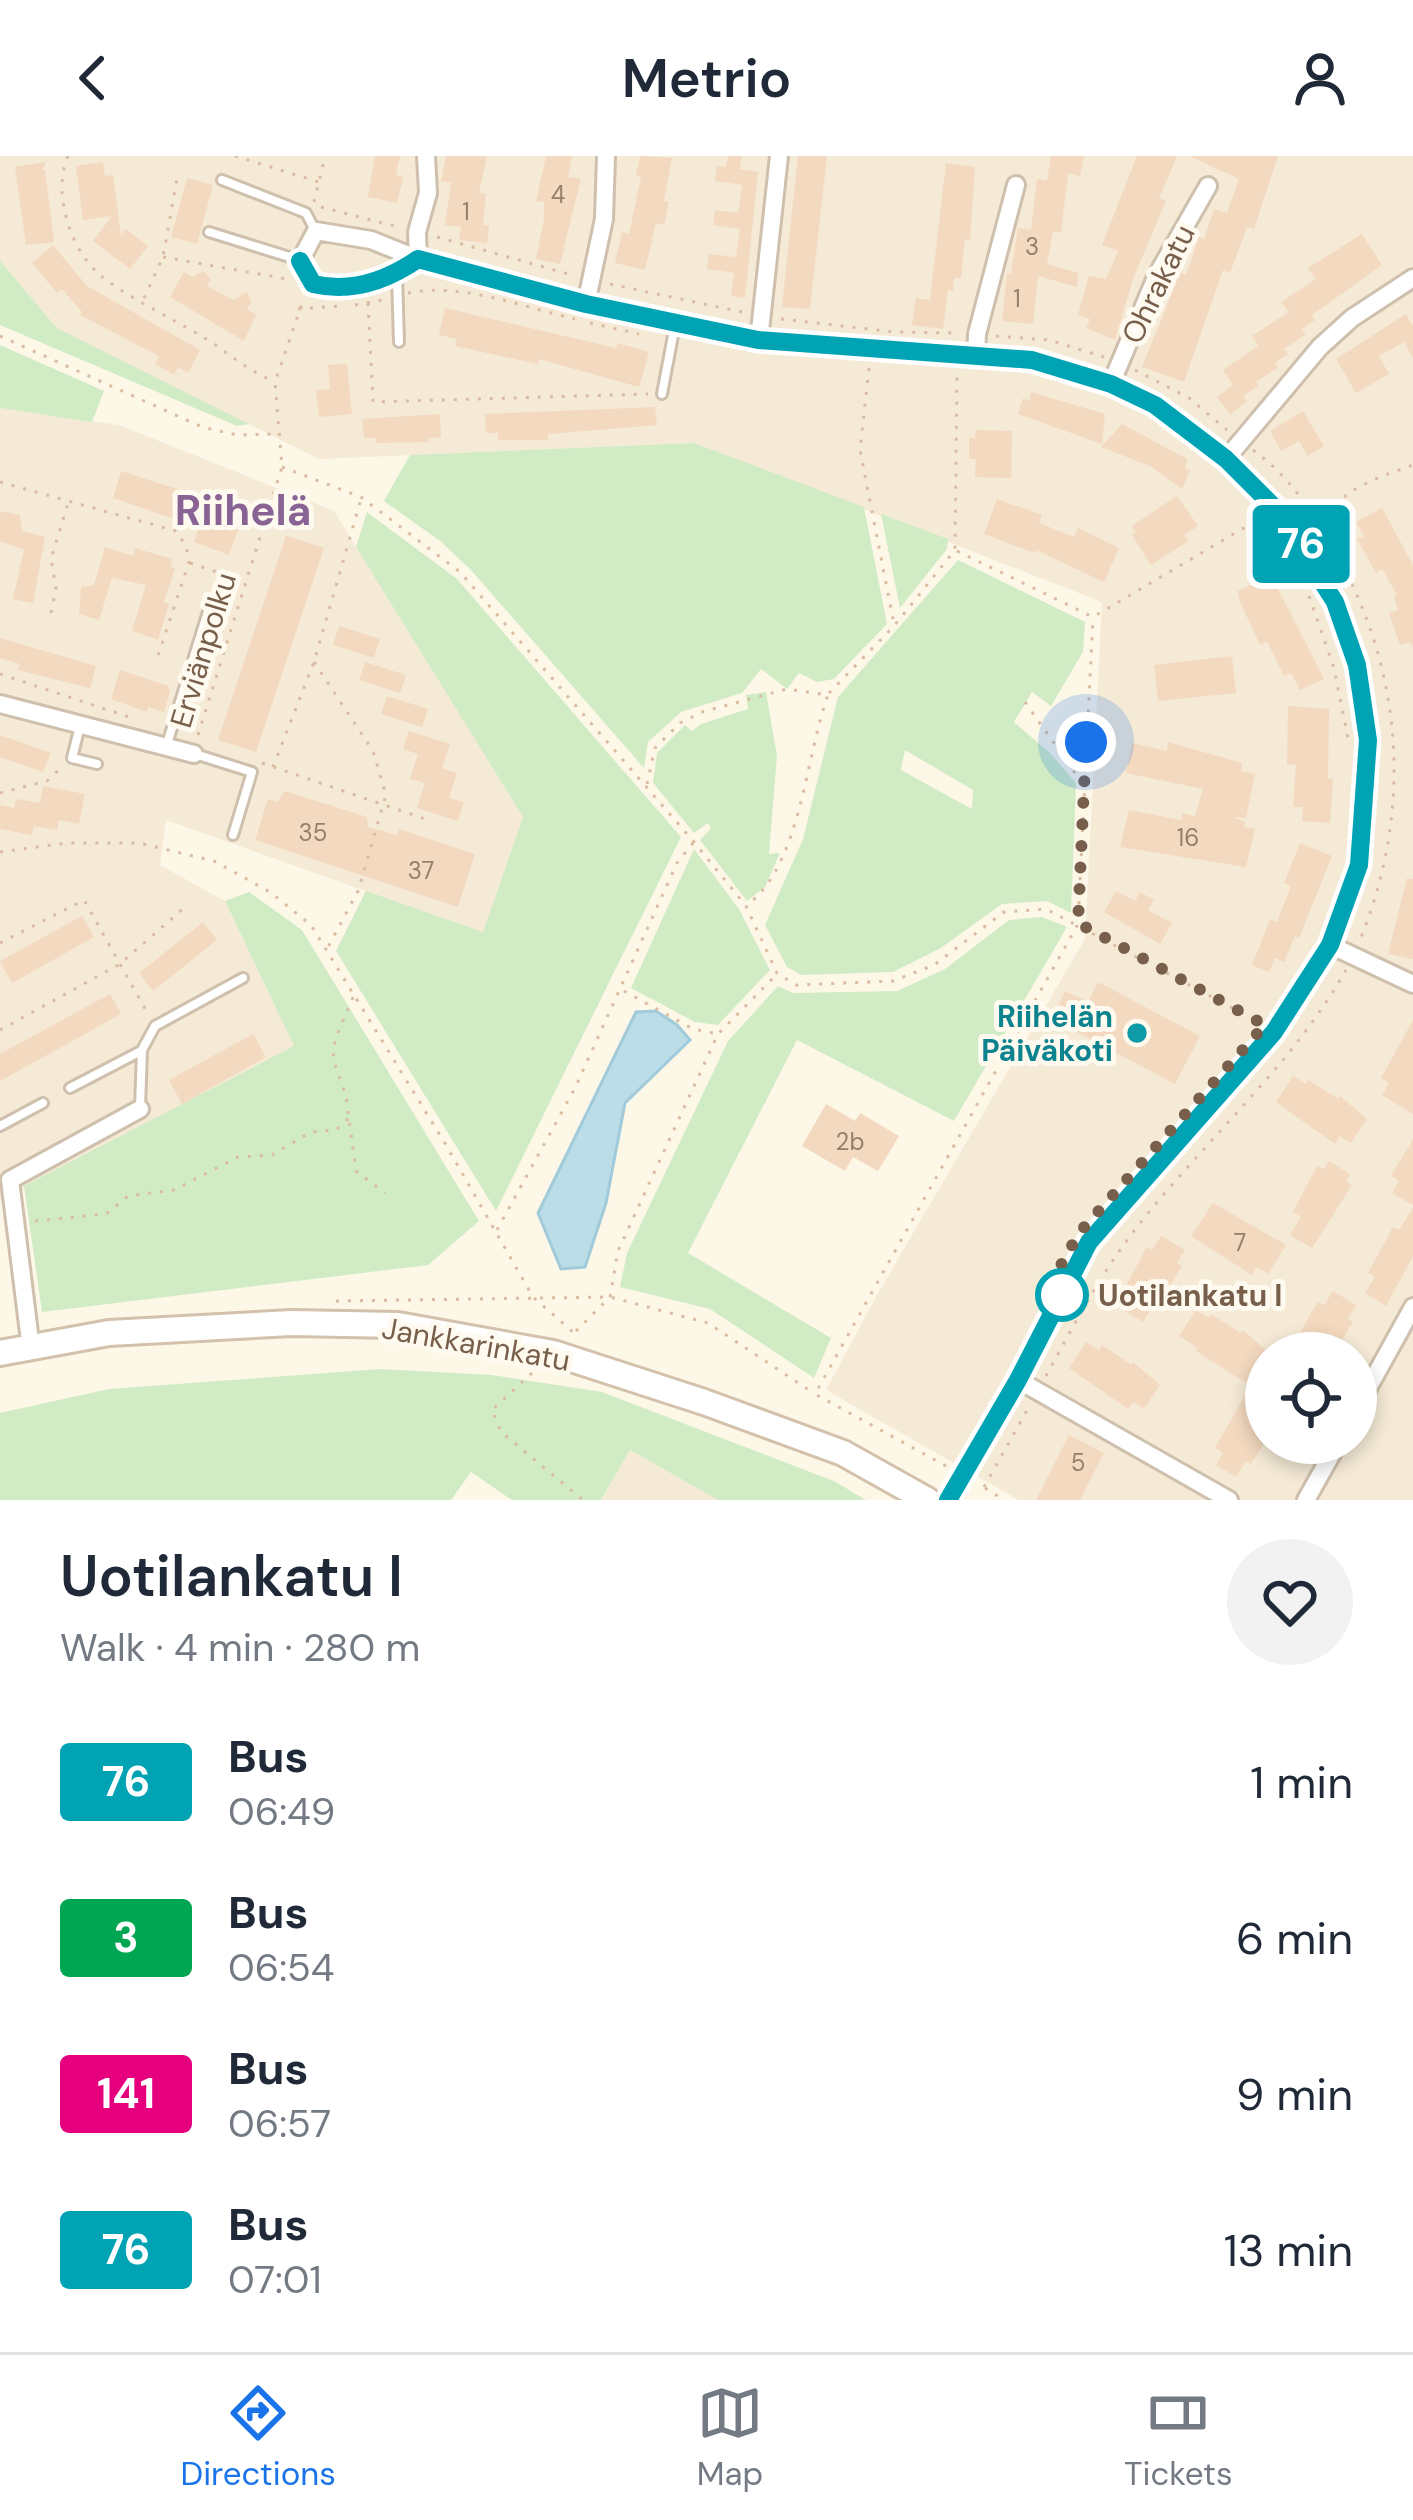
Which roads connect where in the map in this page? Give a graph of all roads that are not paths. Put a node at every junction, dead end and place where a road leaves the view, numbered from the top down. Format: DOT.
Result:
graph roads {
  1 [pos="426,156"];
  2 [pos="606,156"];
  3 [pos="779,156"];
  4 [pos="222,179"];
  5 [pos="1016,185"];
  6 [pos="1208,186"];
  7 [pos="316,231"];
  8 [pos="208,232"];
  9 [pos="418,259"];
  10 [pos="300,261"];
  11 [pos="397,274"];
  12 [pos="1413,278"];
  13 [pos="586,304"];
  14 [pos="673,333"];
  15 [pos="758,340"];
  16 [pos="399,342"];
  17 [pos="966,357"];
  18 [pos="1111,384"];
  19 [pos="662,394"];
  20 [pos="1226,459"];
  21 [pos="210,604"];
  22 [pos="0,704"];
  23 [pos="80,724"];
  24 [pos="170,739"];
  25 [pos="194,754"];
  26 [pos="97,764"];
  27 [pos="232,835"];
  28 [pos="1330,945"];
  29 [pos="243,978"];
  30 [pos="1413,984"];
  31 [pos="142,1051"];
  32 [pos="70,1088"];
  33 [pos="43,1103"];
  34 [pos="140,1109"];
  35 [pos="0,1126"];
  36 [pos="5,1178"];
  37 [pos="1413,1307"];
  38 [pos="32,1349"];
  39 [pos="0,1353"];
  40 [pos="1377,1372"];
  41 [pos="1018,1380"];
  42 [pos="1326,1464"];
  43 [pos="927,1500"];
  44 [pos="948,1500"];
  45 [pos="1228,1500"];
  46 [pos="1306,1500"];
  1 -- 9 [label="street"];
  2 -- 13 [label="street"];
  3 -- 15 [label="street"];
  4 -- 7 [label="lane"];
  5 -- 17 [label="street"];
  6 -- 18 [label="street, Ohrakatu"];
  7 -- 9 [label="street"];
  7 -- 10 [label="street"];
  8 -- 10 [label="lane"];
  9 -- 11 [label="street"];
  9 -- 13 [label="street"];
  10 -- 11 [label="street"];
  11 -- 16 [label="lane"];
  12 -- 20 [label="street"];
  13 -- 14 [label="street"];
  14 -- 15 [label="street"];
  14 -- 19 [label="lane"];
  15 -- 17 [label="street"];
  17 -- 18 [label="street"];
  18 -- 20 [label="street"];
  20 -- 28 [label="street"];
  21 -- 24 [label="lane"];
  22 -- 23 [label="street"];
  23 -- 24 [label="street"];
  23 -- 26 [label="lane"];
  24 -- 25 [label="street"];
  25 -- 27 [label="lane"];
  28 -- 30 [label="street"];
  28 -- 41 [label="street"];
  29 -- 31 [label="lane"];
  31 -- 32 [label="lane"];
  31 -- 34 [label="lane"];
  33 -- 35 [label="lane"];
  34 -- 36 [label="street"];
  36 -- 38 [label="street"];
  37 -- 40 [label="street"];
  38 -- 39 [label="street, Jankkarinkatu"];
  38 -- 43 [label="street, Jankkarinkatu"];
  41 -- 44 [label="street"];
  41 -- 45 [label="street"];
  42 -- 46 [label="street"];
}
